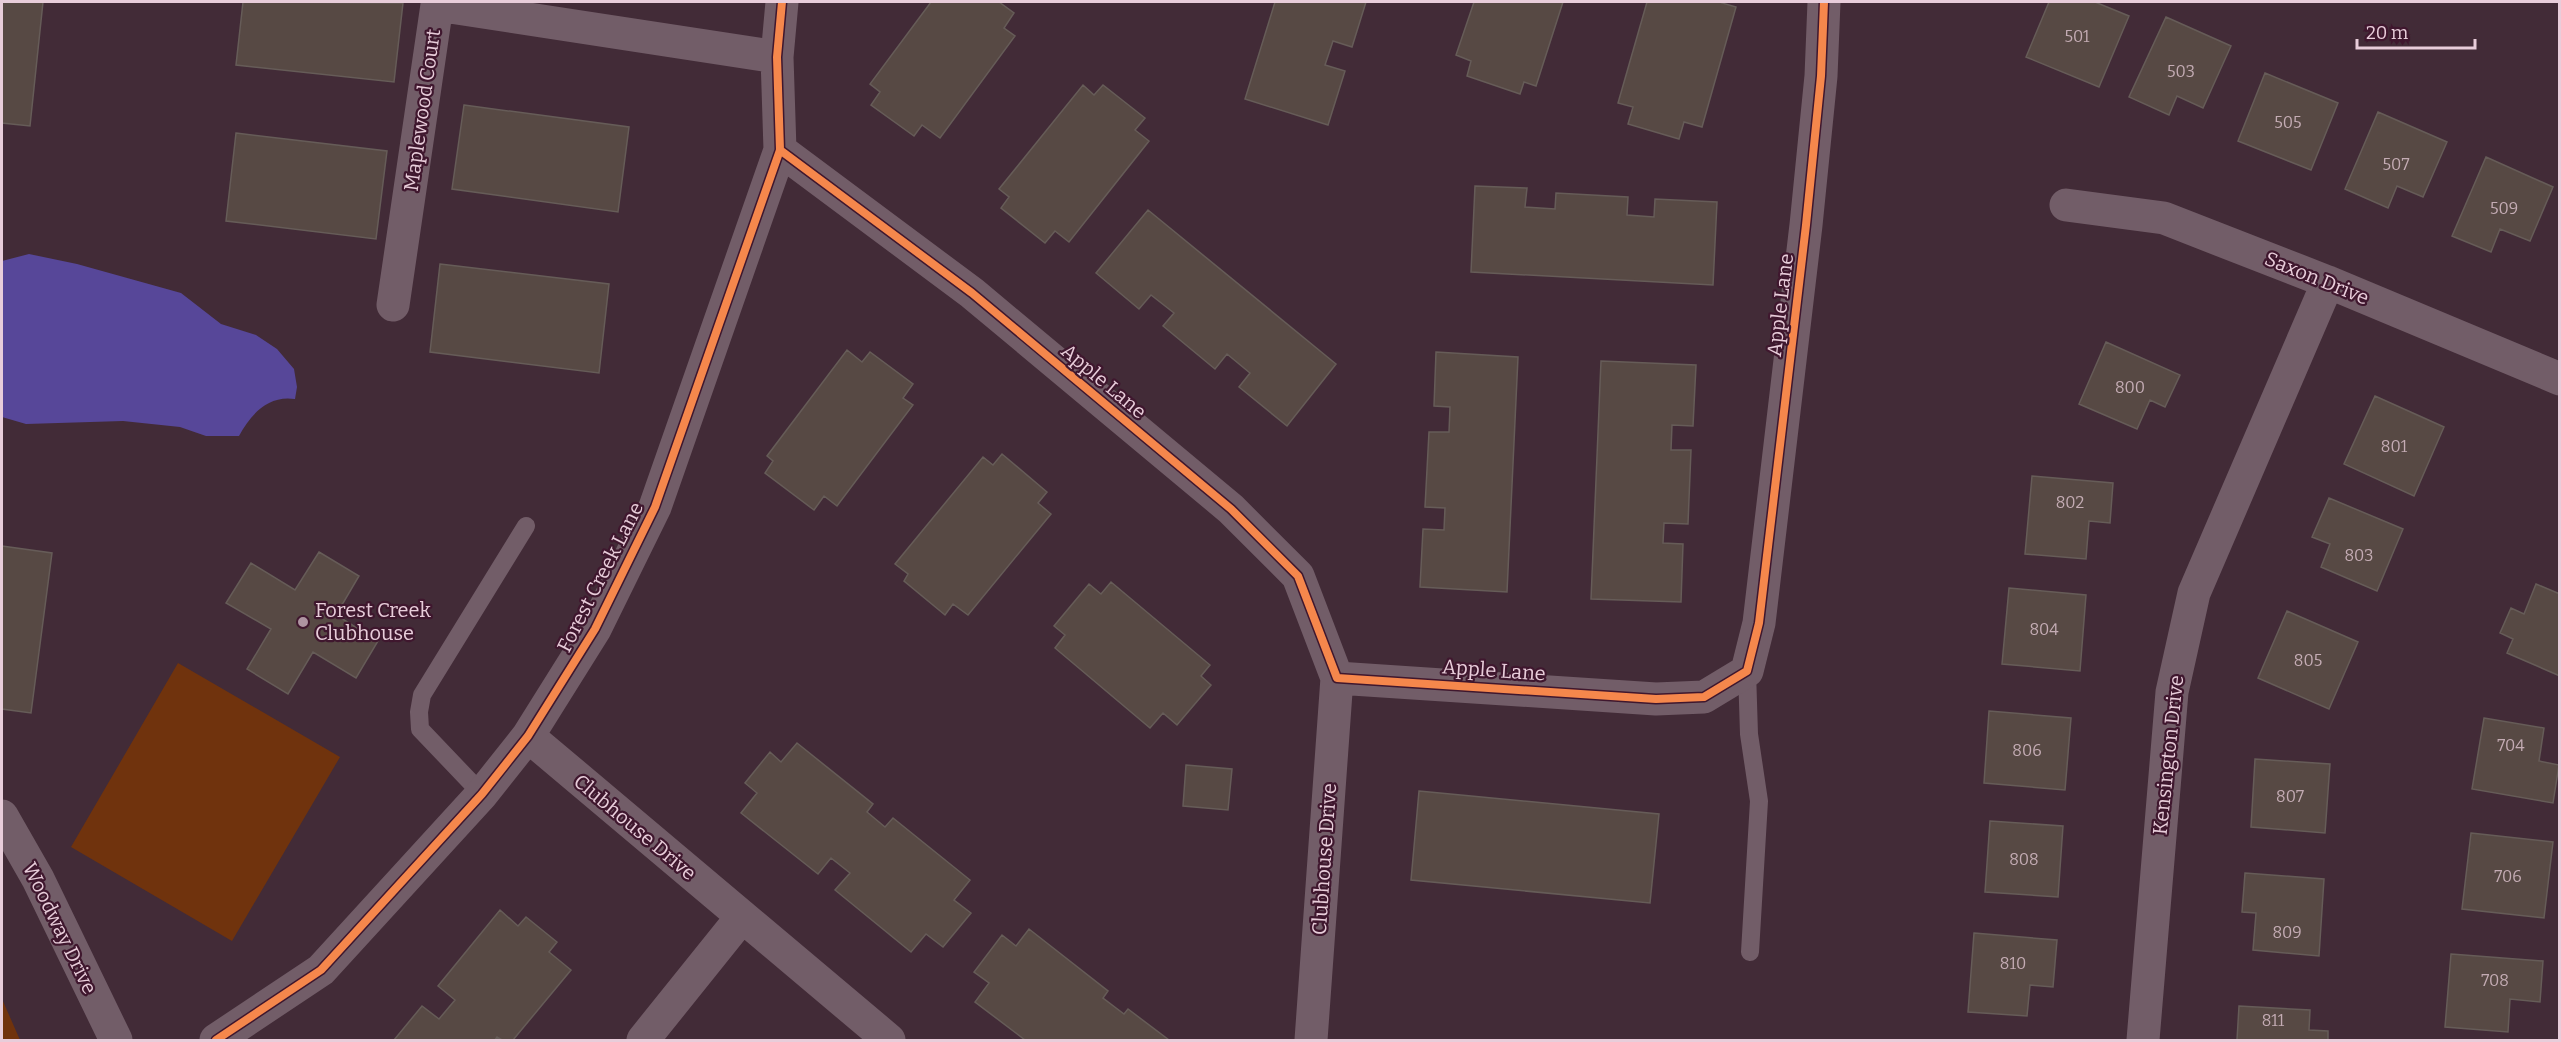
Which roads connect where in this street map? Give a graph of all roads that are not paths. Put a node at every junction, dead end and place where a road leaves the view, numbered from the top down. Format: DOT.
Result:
graph roads {
  1 [pos="782,2"];
  2 [pos="1824,2"];
  3 [pos="777,57"];
  4 [pos="780,150"];
  5 [pos="2066,205"];
  6 [pos="2328,282"];
  7 [pos="393,305"];
  8 [pos="2559,379"];
  9 [pos="526,526"];
  10 [pos="1747,671"];
  11 [pos="1337,678"];
  12 [pos="528,736"];
  13 [pos="482,794"];
  14 [pos="2,816"];
  15 [pos="741,918"];
  16 [pos="1750,952"];
  17 [pos="116,1041"];
  18 [pos="216,1041"];
  19 [pos="644,1041"];
  20 [pos="889,1041"];
  21 [pos="1311,1041"];
  22 [pos="2143,1041"];
  1 -- 3 [label="street, Forest Creek Lane"];
  2 -- 10 [label="street, Apple Lane"];
  3 -- 4 [label="street, Forest Creek Lane"];
  3 -- 7 [label="street, Maplewood Court"];
  4 -- 11 [label="street, Apple Lane"];
  4 -- 12 [label="street, Forest Creek Lane"];
  5 -- 6 [label="street, Saxon Drive"];
  6 -- 8 [label="street, Saxon Drive"];
  6 -- 22 [label="street, Kensington Drive"];
  9 -- 13 [label="lane"];
  10 -- 11 [label="street, Apple Lane"];
  10 -- 16 [label="lane"];
  11 -- 21 [label="street, Clubhouse Drive"];
  12 -- 13 [label="street, Forest Creek Lane"];
  12 -- 15 [label="street, Clubhouse Drive"];
  13 -- 18 [label="street, Forest Creek Lane"];
  14 -- 17 [label="street, Woodway Drive"];
  15 -- 19 [label="street"];
  15 -- 20 [label="street, Clubhouse Drive"];
}
